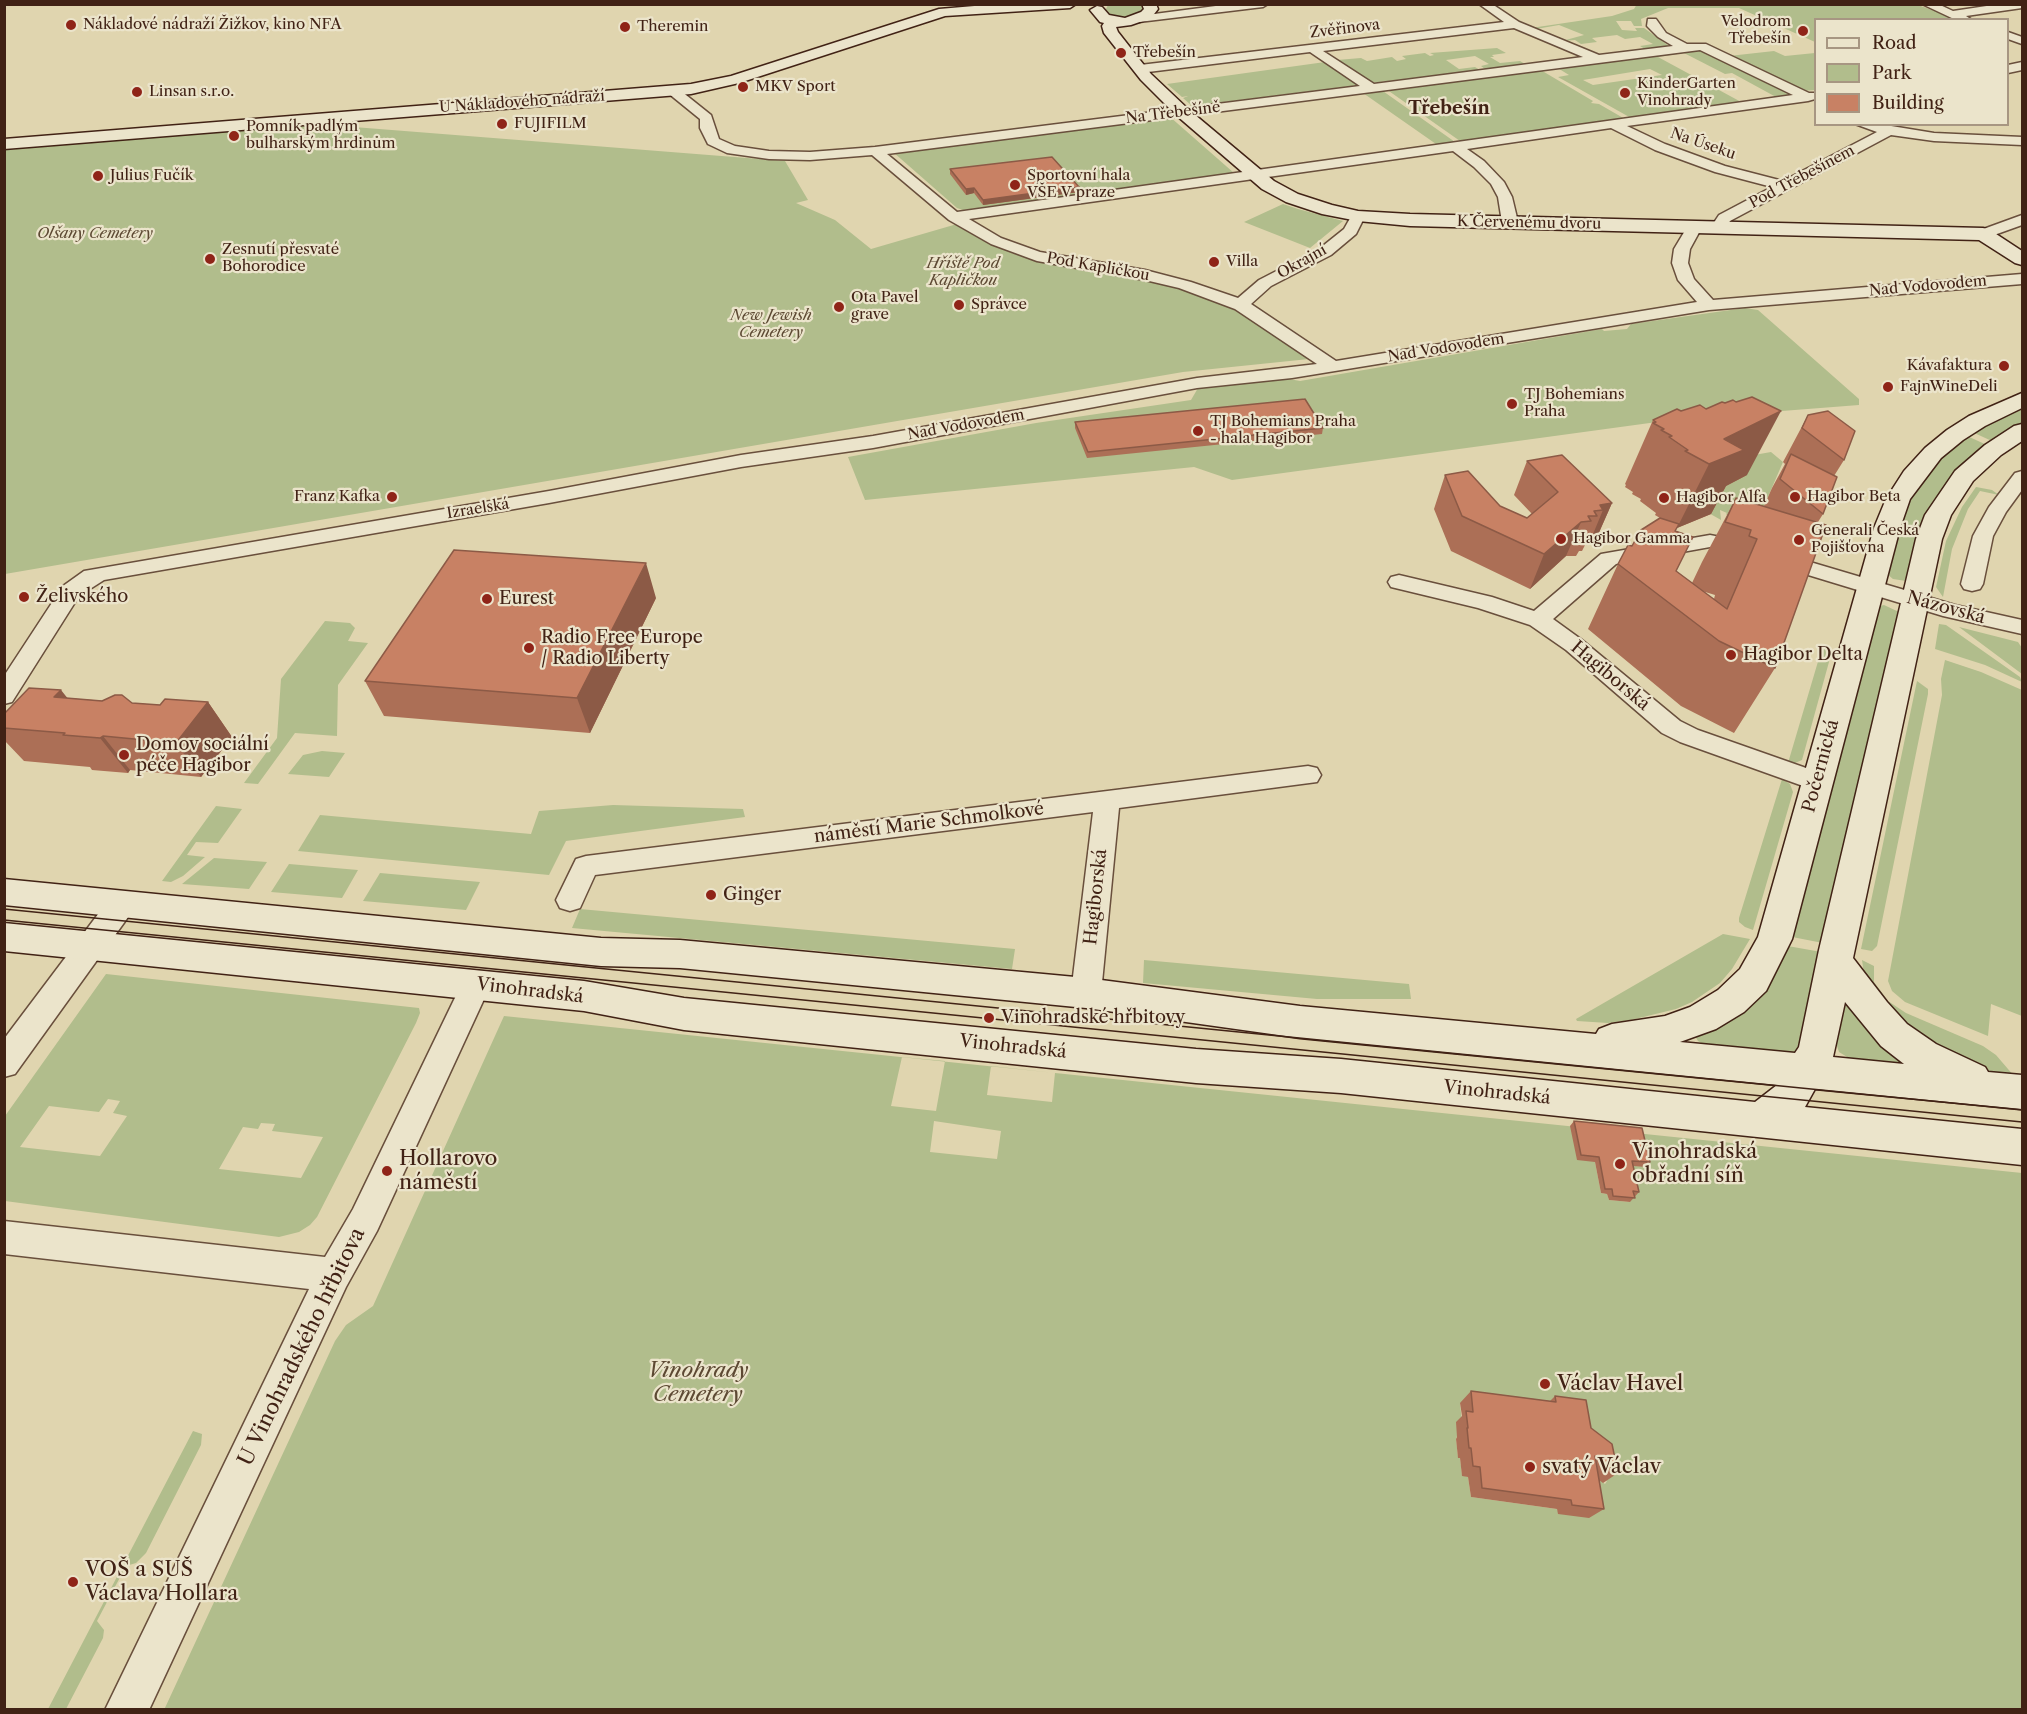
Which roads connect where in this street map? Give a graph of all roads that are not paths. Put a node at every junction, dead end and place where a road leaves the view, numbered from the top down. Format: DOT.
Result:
graph roads {
  1 [pos="1070,4"];
  2 [pos="1081,4"];
  3 [pos="1263,4"];
  4 [pos="1484,4"];
  5 [pos="1927,4"];
  6 [pos="1034,5"];
  7 [pos="2022,5"];
  8 [pos="1099,6"];
  9 [pos="1150,6"];
  10 [pos="1214,10"];
  11 [pos="1953,14"];
  12 [pos="1962,18"];
  13 [pos="1139,19"];
  14 [pos="1114,21"];
  15 [pos="1652,21"];
  16 [pos="1515,24"];
  17 [pos="1685,48"];
  18 [pos="1313,49"];
  19 [pos="1598,59"];
  20 [pos="1140,69"];
  21 [pos="1370,87"];
  22 [pos="672,90"];
  23 [pos="1812,96"];
  24 [pos="1791,99"];
  25 [pos="1814,110"];
  26 [pos="1182,112"];
  27 [pos="1613,124"];
  28 [pos="1869,126"];
  29 [pos="1889,131"];
  30 [pos="2022,141"];
  31 [pos="4,144"];
  32 [pos="1455,146"];
  33 [pos="875,151"];
  34 [pos="1254,174"];
  35 [pos="1786,186"];
  36 [pos="1358,216"];
  37 [pos="954,217"];
  38 [pos="2022,220"];
  39 [pos="1510,222"];
  40 [pos="1694,227"];
  41 [pos="1719,227"];
  42 [pos="1983,234"];
  43 [pos="2022,259"];
  44 [pos="2022,279"];
  45 [pos="1241,305"];
  46 [pos="1709,305"];
  47 [pos="1332,366"];
  48 [pos="2022,400"];
  49 [pos="2022,431"];
  50 [pos="873,442"];
  51 [pos="2022,477"];
  52 [pos="1399,582"];
  53 [pos="1972,584"];
  54 [pos="1871,587"];
  55 [pos="1915,600"];
  56 [pos="1538,620"];
  57 [pos="2022,627"];
  58 [pos="4,696"];
  59 [pos="1308,775"];
  60 [pos="1817,782"];
  61 [pos="1107,801"];
  62 [pos="4,892"];
  63 [pos="570,900"];
  64 [pos="121,905"];
  65 [pos="4,938"];
  66 [pos="91,946"];
  67 [pos="1835,961"];
  68 [pos="476,984"];
  69 [pos="1086,993"];
  70 [pos="1554,1046"];
  71 [pos="4,1064"];
  72 [pos="1807,1071"];
  73 [pos="2012,1091"];
  74 [pos="1761,1120"];
  75 [pos="2022,1147"];
  76 [pos="4,1237"];
  77 [pos="334,1275"];
  78 [pos="126,1710"];
  1 -- 6 [label="street, U Nákladového nádraží"];
  2 -- 8 [label="street"];
  3 -- 10 [label="street"];
  4 -- 16 [label="street"];
  5 -- 11 [label="street"];
  6 -- 22 [label="street, U Nákladového nádraží"];
  7 -- 11 [label="street"];
  8 -- 14 [label="street"];
  9 -- 10 [label="street"];
  9 -- 13 [label="street"];
  10 -- 13 [label="street"];
  11 -- 12 [label="street"];
  13 -- 14 [label="street"];
  14 -- 20 [label="street, K Červenému dvoru"];
  15 -- 17 [label="street"];
  16 -- 18 [label="street, Zvěřinova"];
  16 -- 19 [label="street"];
  17 -- 19 [label="street, Na Třebešíně"];
  17 -- 23 [label="street, Na Třebešíně"];
  18 -- 20 [label="street, Zvěřinova"];
  18 -- 21 [label="street"];
  19 -- 21 [label="street, Na Třebešíně"];
  20 -- 26 [label="street, K Červenému dvoru"];
  21 -- 26 [label="street, Na Třebešíně"];
  22 -- 31 [label="street, U Nákladového nádraží"];
  22 -- 33 [label="street, Na Třebešíně"];
  23 -- 24 [label="street"];
  24 -- 25 [label="street"];
  24 -- 27 [label="street"];
  26 -- 33 [label="street, Na Třebešíně"];
  26 -- 34 [label="street, K Červenému dvoru"];
  27 -- 32 [label="street"];
  27 -- 35 [label="street, Na Úseku"];
  28 -- 29 [label="street"];
  29 -- 30 [label="street"];
  29 -- 35 [label="street, Pod Třebešínem"];
  32 -- 34 [label="street"];
  32 -- 39 [label="street"];
  33 -- 37 [label="street, Pod Kapličkou"];
  34 -- 36 [label="street, K Červenému dvoru"];
  34 -- 37 [label="street"];
  35 -- 41 [label="street, Pod Třebešínem"];
  36 -- 39 [label="street, K Červenému dvoru"];
  36 -- 45 [label="street, Okrajní"];
  37 -- 45 [label="street, Pod Kapličkou"];
  38 -- 42 [label="street"];
  39 -- 40 [label="street, K Červenému dvoru"];
  40 -- 41 [label="street, K Červenému dvoru"];
  40 -- 46 [label="street"];
  41 -- 42 [label="street, K Červenému dvoru"];
  42 -- 43 [label="street"];
  44 -- 46 [label="street, Nad Vodovodem"];
  45 -- 47 [label="street, Pod Kapličkou"];
  46 -- 47 [label="street, Nad Vodovodem"];
  47 -- 50 [label="street, Nad Vodovodem"];
  48 -- 54 [label="street, Počernická"];
  49 -- 55 [label="street"];
  50 -- 58 [label="street, Izraelská"];
  51 -- 53 [label="street"];
  52 -- 56 [label="street, Hagiborská"];
  54 -- 55 [label="street, Názovská"];
  54 -- 56 [label="street, Názovská"];
  54 -- 60 [label="street, Počernická"];
  55 -- 57 [label="street, Názovská"];
  55 -- 67 [label="street"];
  56 -- 60 [label="street, Hagiborská"];
  59 -- 61 [label="street, náměstí Marie Schmolkové"];
  60 -- 70 [label="street, Počernická"];
  61 -- 63 [label="street, náměstí Marie Schmolkové"];
  61 -- 69 [label="street, Hagiborská"];
  62 -- 64 [label="street"];
  64 -- 66 [label="street"];
  64 -- 69 [label="street"];
  65 -- 66 [label="street, Vinohradská"];
  66 -- 68 [label="street, Vinohradská"];
  66 -- 71 [label="street"];
  67 -- 72 [label="street"];
  67 -- 73 [label="street"];
  68 -- 74 [label="street, Vinohradská"];
  68 -- 77 [label="street, U Vinohradského hřbitova"];
  69 -- 70 [label="street"];
  70 -- 72 [label="street"];
  72 -- 73 [label="street"];
  72 -- 74 [label="street"];
  74 -- 75 [label="street, Vinohradská"];
  76 -- 77 [label="street"];
  77 -- 78 [label="street, U Vinohradského hřbitova"];
}
